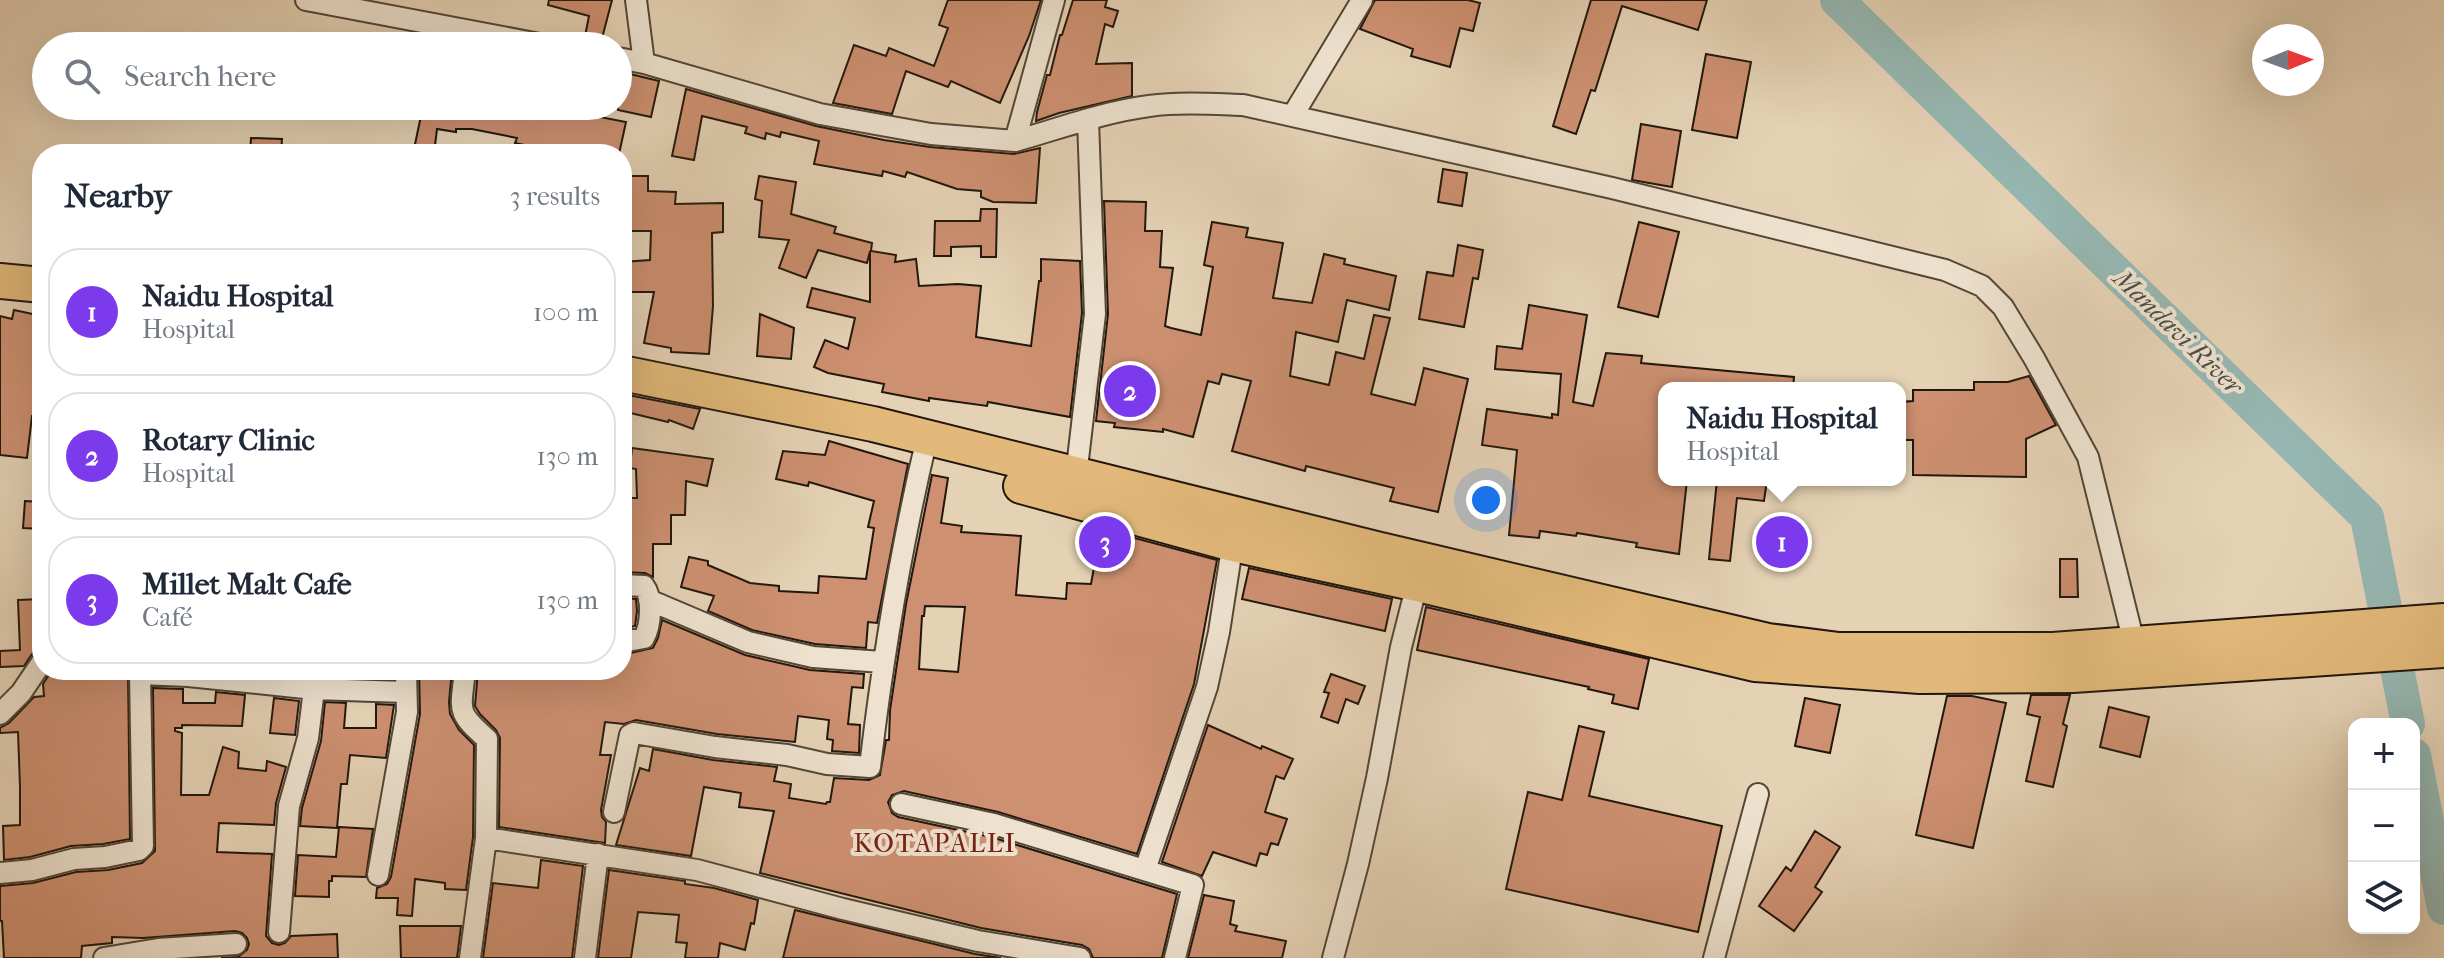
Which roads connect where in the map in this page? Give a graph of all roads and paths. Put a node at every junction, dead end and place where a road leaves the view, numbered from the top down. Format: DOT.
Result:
graph roads {
  1 [pos="306,0"];
  2 [pos="1054,0"];
  3 [pos="1362,0"];
  4 [pos="632,2"];
  5 [pos="476,32"];
  6 [pos="632,61"];
  7 [pos="644,63"];
  8 [pos="1293,115"];
  9 [pos="1088,120"];
  10 [pos="1015,141"];
  11 [pos="0,281"];
  12 [pos="32,284"];
  13 [pos="632,375"];
  14 [pos="925,448"];
  15 [pos="1076,476"];
  16 [pos="1235,530"];
  17 [pos="1420,572"];
  18 [pos="632,585"];
  19 [pos="649,600"];
  20 [pos="2444,621"];
  21 [pos="632,640"];
  22 [pos="2444,650"];
  23 [pos="2134,657"];
  24 [pos="882,662"];
  25 [pos="32,677"];
  26 [pos="140,680"];
  27 [pos="227,680"];
  28 [pos="406,680"];
  29 [pos="464,680"];
  30 [pos="314,689"];
  31 [pos="405,692"];
  32 [pos="0,714"];
  33 [pos="1758,794"];
  34 [pos="901,804"];
  35 [pos="614,812"];
  36 [pos="486,838"];
  37 [pos="598,854"];
  38 [pos="1145,870"];
  39 [pos="0,873"];
  40 [pos="378,875"];
  41 [pos="279,932"];
  42 [pos="236,944"];
  43 [pos="976,949"];
  44 [pos="104,958"];
  45 [pos="470,958"];
  46 [pos="585,958"];
  47 [pos="1080,958"];
  48 [pos="1175,958"];
  49 [pos="1333,958"];
  50 [pos="1714,958"];
  1 -- 5 [label="street"];
  2 -- 10 [label="street"];
  3 -- 8 [label="street"];
  4 -- 7 [label="street"];
  6 -- 7 [label="street"];
  7 -- 10 [label="street"];
  8 -- 9 [label="street"];
  8 -- 23 [label="street"];
  9 -- 10 [label="street"];
  9 -- 15 [label="street"];
  11 -- 12 [label="main road"];
  13 -- 14 [label="main road"];
  14 -- 15 [label="main road"];
  14 -- 16 [label="main road"];
  14 -- 24 [label="street"];
  15 -- 16 [label="main road"];
  16 -- 17 [label="main road"];
  16 -- 38 [label="street"];
  17 -- 23 [label="main road"];
  17 -- 49 [label="street"];
  18 -- 19 [label="street"];
  19 -- 21 [label="street"];
  19 -- 24 [label="street"];
  20 -- 23 [label="main road"];
  22 -- 23 [label="main road"];
  24 -- 35 [label="street"];
  25 -- 32 [label="street"];
  26 -- 39 [label="street"];
  27 -- 30 [label="street"];
  28 -- 31 [label="street"];
  29 -- 36 [label="street"];
  30 -- 31 [label="street"];
  30 -- 41 [label="street"];
  31 -- 40 [label="street"];
  33 -- 50 [label="street"];
  34 -- 38 [label="street"];
  36 -- 37 [label="street"];
  36 -- 45 [label="street"];
  37 -- 43 [label="street"];
  37 -- 46 [label="street"];
  38 -- 48 [label="street"];
  42 -- 44 [label="street"];
  43 -- 47 [label="street"];
}
